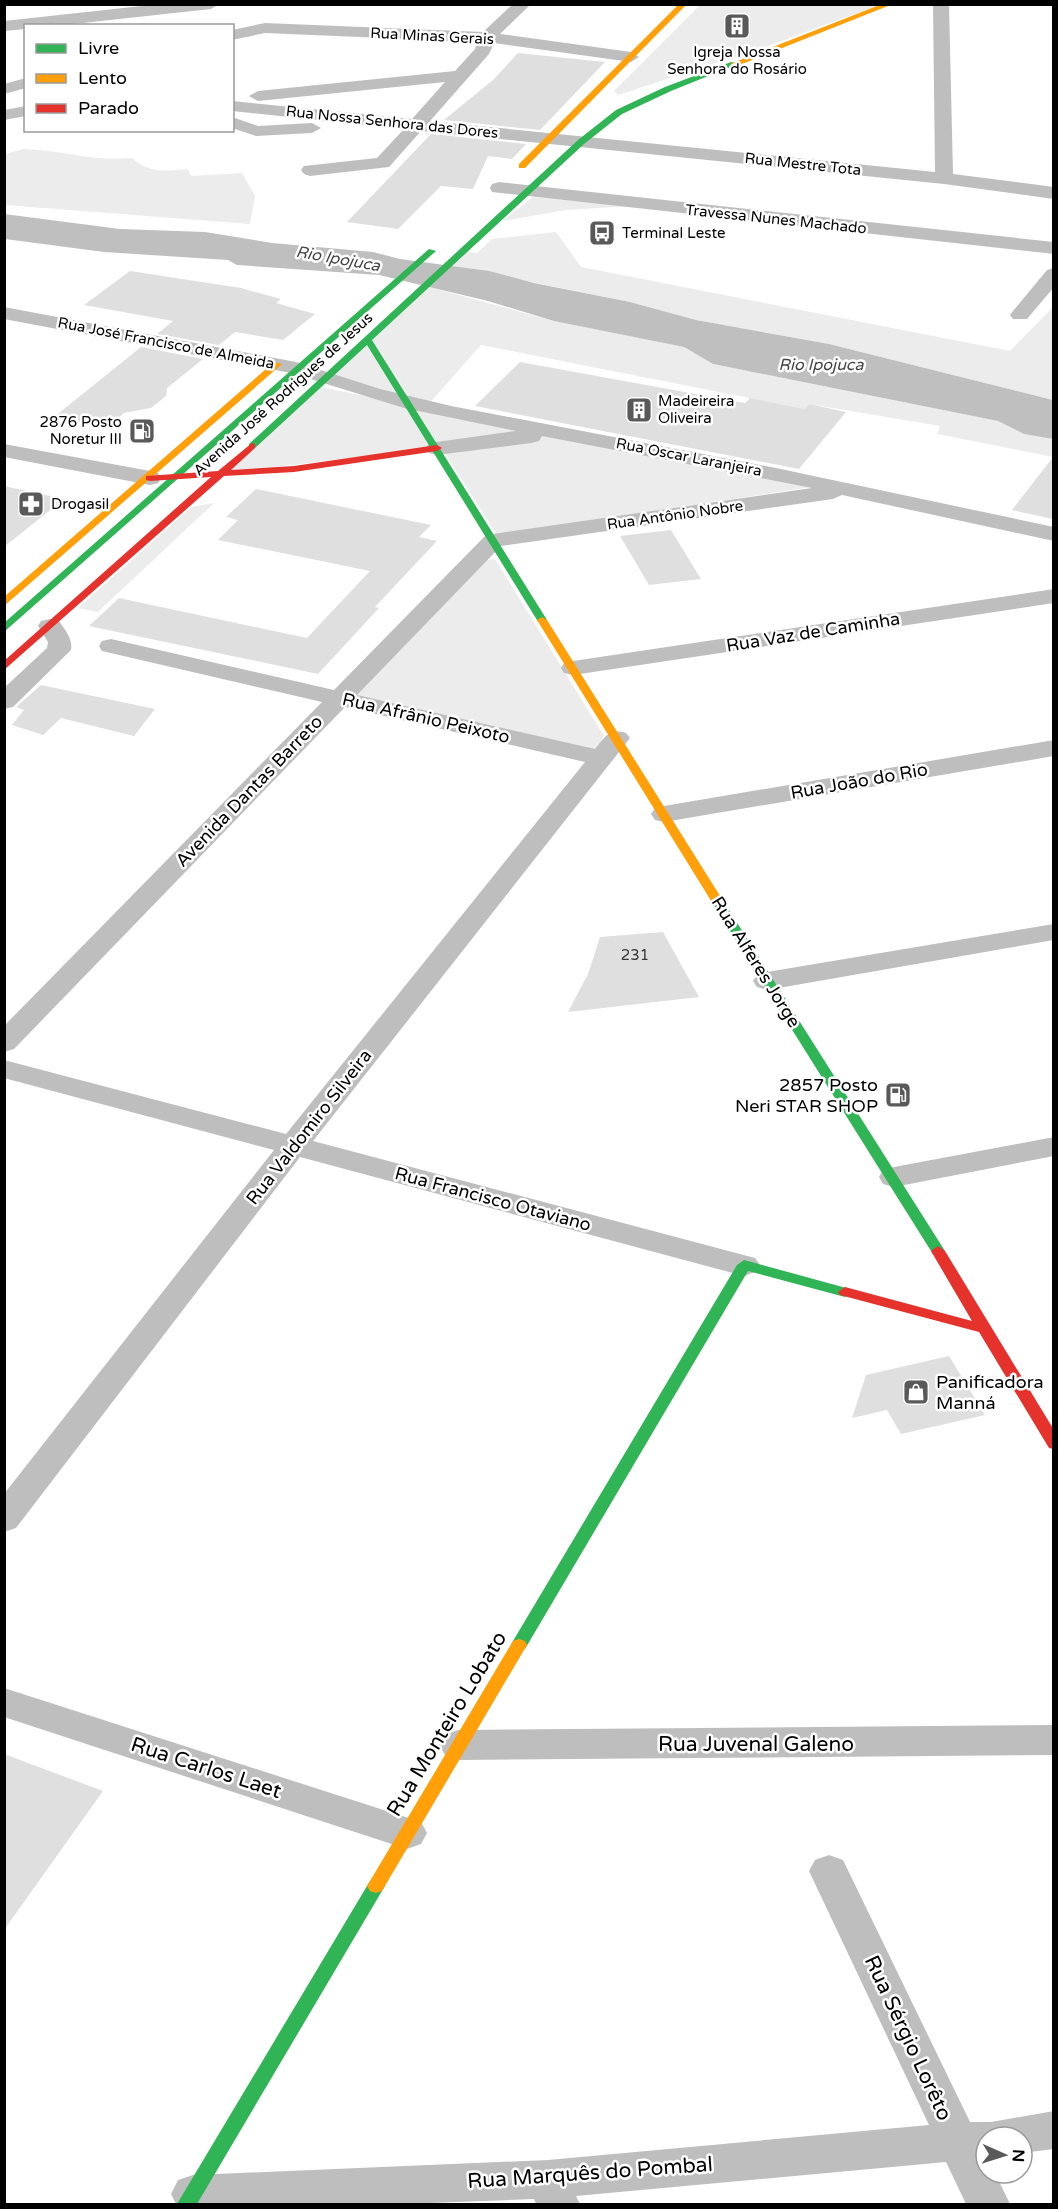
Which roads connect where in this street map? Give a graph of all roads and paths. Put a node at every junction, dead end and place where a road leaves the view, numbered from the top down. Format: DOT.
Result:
graph roads {
  1 [pos="211,4"];
  2 [pos="523,4"];
  3 [pos="684,4"];
  4 [pos="890,4"];
  5 [pos="941,4"];
  6 [pos="258,12"];
  7 [pos="40,24"];
  8 [pos="24,25"];
  9 [pos="4,26"];
  10 [pos="265,28"];
  11 [pos="234,35"];
  12 [pos="487,37"];
  13 [pos="631,57"];
  14 [pos="458,76"];
  15 [pos="24,84"];
  16 [pos="4,89"];
  17 [pos="234,98"];
  18 [pos="234,106"];
  19 [pos="24,111"];
  20 [pos="4,115"];
  21 [pos="385,122"];
  22 [pos="415,123"];
  23 [pos="240,126"];
  24 [pos="551,139"];
  25 [pos="581,142"];
  26 [pos="310,170"];
  27 [pos="944,178"];
  28 [pos="526,191"];
  29 [pos="495,192"];
  30 [pos="1053,193"];
  31 [pos="440,244"];
  32 [pos="1053,248"];
  33 [pos="1053,274"];
  34 [pos="4,313"];
  35 [pos="1020,315"];
  36 [pos="368,340"];
  37 [pos="286,366"];
  38 [pos="325,380"];
  39 [pos="410,404"];
  40 [pos="557,432"];
  41 [pos="437,448"];
  42 [pos="4,450"];
  43 [pos="398,456"];
  44 [pos="217,476"];
  45 [pos="178,477"];
  46 [pos="150,478"];
  47 [pos="457,480"];
  48 [pos="856,489"];
  49 [pos="1053,534"];
  50 [pos="494,540"];
  51 [pos="1053,596"];
  52 [pos="4,603"];
  53 [pos="50,626"];
  54 [pos="4,629"];
  55 [pos="111,646"];
  56 [pos="4,667"];
  57 [pos="573,668"];
  58 [pos="338,698"];
  59 [pos="4,702"];
  60 [pos="609,748"];
  61 [pos="1053,748"];
  62 [pos="664,814"];
  63 [pos="1053,932"];
  64 [pos="767,981"];
  65 [pos="4,1043"];
  66 [pos="4,1069"];
  67 [pos="293,1146"];
  68 [pos="1053,1146"];
  69 [pos="894,1177"];
  70 [pos="744,1265"];
  71 [pos="982,1328"];
  72 [pos="1044,1395"];
  73 [pos="1026,1399"];
  74 [pos="1053,1444"];
  75 [pos="4,1519"];
  76 [pos="4,1702"];
  77 [pos="1053,1740"];
  78 [pos="458,1745"];
  79 [pos="406,1833"];
  80 [pos="829,1871"];
  81 [pos="1053,2130"];
  82 [pos="1034,2133"];
  83 [pos="972,2141"];
  84 [pos="553,2192"];
  85 [pos="190,2199"];
  86 [pos="988,2205"];
  1 -- 7 [label="street"];
  2 -- 12 [label="street"];
  3 -- 13 [label="main road"];
  4 -- 25 [label="main road, Avenida José Rodrigues de Jesus"];
  5 -- 27 [label="street"];
  6 -- 10 [label="street"];
  8 -- 9 [label="street"];
  10 -- 11 [label="street, Rua Minas Gerais"];
  10 -- 12 [label="street, Rua Minas Gerais"];
  12 -- 13 [label="street, Rua Minas Gerais"];
  12 -- 14 [label="street"];
  13 -- 24 [label="main road"];
  14 -- 17 [label="street"];
  14 -- 22 [label="street"];
  15 -- 16 [label="street"];
  18 -- 21 [label="street, Rua Nossa Senhora das Dores"];
  19 -- 20 [label="street"];
  21 -- 22 [label="street, Rua Nossa Senhora das Dores"];
  21 -- 23 [label="street"];
  22 -- 24 [label="street, Rua Nossa Senhora das Dores"];
  22 -- 26 [label="street"];
  24 -- 25 [label="street, Rua Mestre Tota"];
  24 -- 29 [label="main road"];
  25 -- 27 [label="street, Rua Mestre Tota"];
  25 -- 28 [label="main road, Avenida José Rodrigues de Jesus"];
  27 -- 30 [label="street, Rua Mestre Tota"];
  28 -- 29 [label="street, Travessa Nunes Machado"];
  28 -- 32 [label="street, Travessa Nunes Machado"];
  28 -- 36 [label="main road, Avenida José Rodrigues de Jesus"];
  31 -- 37 [label="main road, Avenida José Rodrigues de Jesus"];
  33 -- 35 [label="street"];
  34 -- 37 [label="street, Rua José Francisco de Almeida"];
  36 -- 38 [label="main road, Avenida José Rodrigues de Jesus"];
  36 -- 39 [label="main road, Rua Alferes Jorge"];
  37 -- 38 [label="street, Rua José Francisco de Almeida"];
  37 -- 45 [label="main road, Avenida José Rodrigues de Jesus"];
  37 -- 46 [label="main road, Avenida José Rodrigues de Jesus"];
  38 -- 39 [label="street, Rua Oscar Laranjeira"];
  38 -- 44 [label="main road, Avenida José Rodrigues de Jesus"];
  39 -- 40 [label="street, Rua Oscar Laranjeira"];
  39 -- 41 [label="main road, Rua Alferes Jorge"];
  40 -- 41 [label="street"];
  40 -- 48 [label="street, Rua Oscar Laranjeira"];
  41 -- 43 [label="main road"];
  41 -- 47 [label="main road, Rua Alferes Jorge"];
  42 -- 46 [label="street"];
  43 -- 44 [label="main road"];
  43 -- 47 [label="main road"];
  44 -- 45 [label="main road"];
  44 -- 53 [label="main road, Avenida José Rodrigues de Jesus"];
  45 -- 46 [label="main road"];
  45 -- 54 [label="main road, Avenida José Rodrigues de Jesus"];
  46 -- 52 [label="main road, Avenida José Rodrigues de Jesus"];
  47 -- 50 [label="main road, Rua Alferes Jorge"];
  48 -- 49 [label="street, Rua Oscar Laranjeira"];
  48 -- 50 [label="street, Rua Antônio Nobre"];
  50 -- 57 [label="main road, Rua Alferes Jorge"];
  50 -- 58 [label="street, Avenida Dantas Barreto"];
  51 -- 57 [label="street, Rua Vaz de Caminha"];
  53 -- 56 [label="main road, Avenida José Rodrigues de Jesus"];
  53 -- 59 [label="street"];
  55 -- 58 [label="street, Rua Afrânio Peixoto"];
  57 -- 60 [label="main road, Rua Alferes Jorge"];
  58 -- 60 [label="street, Rua Afrânio Peixoto"];
  58 -- 65 [label="street, Avenida Dantas Barreto"];
  60 -- 62 [label="main road, Rua Alferes Jorge"];
  60 -- 67 [label="street, Rua Valdomiro Silveira"];
  61 -- 62 [label="street, Rua João do Rio"];
  62 -- 64 [label="main road, Rua Alferes Jorge"];
  63 -- 64 [label="street"];
  64 -- 69 [label="main road, Rua Alferes Jorge"];
  66 -- 67 [label="street, Rua Francisco Otaviano"];
  67 -- 70 [label="street, Rua Francisco Otaviano"];
  67 -- 75 [label="street, Rua Valdomiro Silveira"];
  68 -- 69 [label="street"];
  69 -- 71 [label="main road, Rua Alferes Jorge"];
  70 -- 71 [label="main road, Rua Francisco Otaviano"];
  70 -- 78 [label="main road, Rua Monteiro Lobato"];
  71 -- 73 [label="main road, Rua Alferes Jorge"];
  72 -- 73 [label="main road"];
  73 -- 74 [label="main road, Rua Alferes Jorge"];
  76 -- 79 [label="street, Rua Carlos Laet"];
  77 -- 78 [label="street, Rua Juvenal Galeno"];
  78 -- 79 [label="main road, Rua Monteiro Lobato"];
  79 -- 85 [label="main road, Rua Monteiro Lobato"];
  80 -- 83 [label="street, Rua Sérgio Lorêto"];
  81 -- 82 [label="street"];
  83 -- 84 [label="street, Rua Marquês do Pombal"];
  83 -- 86 [label="street, Rua Sérgio Lorêto"];
  84 -- 85 [label="street, Rua Marquês do Pombal"];
}
